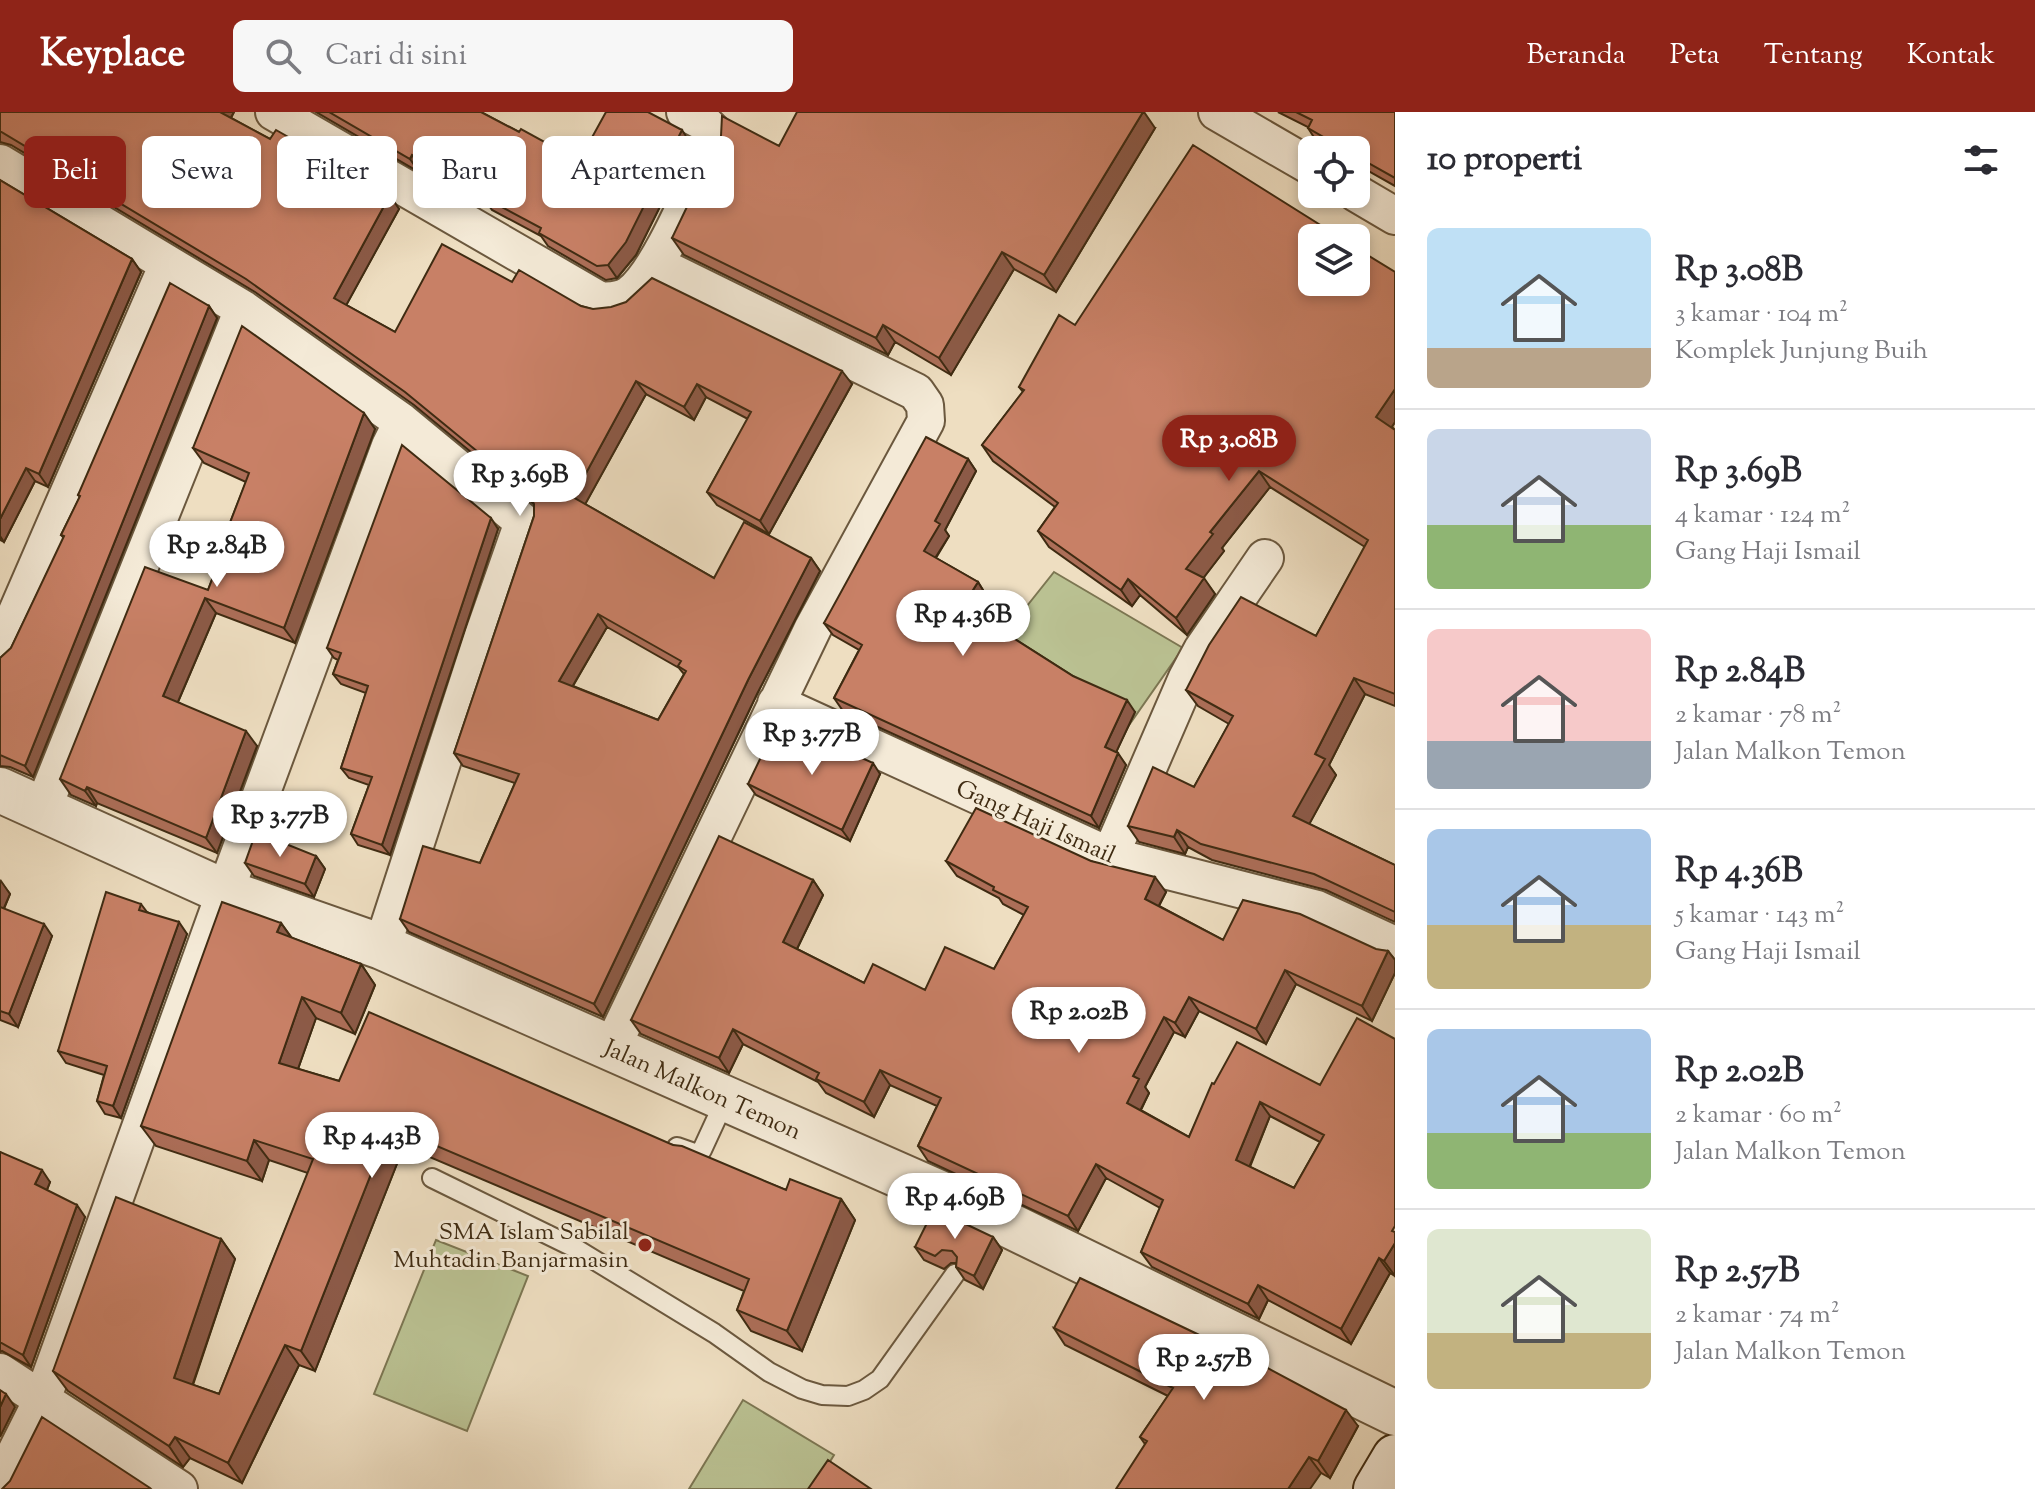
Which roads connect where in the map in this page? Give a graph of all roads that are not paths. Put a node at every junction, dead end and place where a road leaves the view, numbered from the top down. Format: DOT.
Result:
graph roads {
  1 [pos="274,112"];
  2 [pos="685,112"];
  3 [pos="1217,112"];
  4 [pos="1298,159"];
  5 [pos="0,163"];
  6 [pos="1370,201"];
  7 [pos="1395,216"];
  8 [pos="168,264"];
  9 [pos="655,264"];
  10 [pos="243,309"];
  11 [pos="402,422"];
  12 [pos="1265,558"];
  13 [pos="0,651"];
  14 [pos="776,703"];
  15 [pos="0,790"];
  16 [pos="43,808"];
  17 [pos="1110,856"];
  18 [pos="225,892"];
  19 [pos="1395,945"];
  20 [pos="382,947"];
  21 [pos="611,1049"];
  22 [pos="726,1098"];
  23 [pos="664,1141"];
  24 [pos="432,1178"];
  25 [pos="955,1274"];
  26 [pos="0,1372"];
  27 [pos="42,1400"];
  28 [pos="1395,1413"];
  29 [pos="1395,1457"];
  30 [pos="0,1484"];
  31 [pos="179,1489"];
  32 [pos="1376,1489"];
  1 -- 9 [label="street"];
  2 -- 9 [label="street"];
  3 -- 4 [label="street"];
  5 -- 8 [label="street"];
  6 -- 7 [label="street"];
  8 -- 10 [label="street"];
  8 -- 13 [label="street"];
  9 -- 14 [label="street"];
  10 -- 11 [label="street"];
  10 -- 16 [label="street"];
  11 -- 18 [label="street"];
  11 -- 20 [label="street"];
  12 -- 17 [label="street"];
  14 -- 17 [label="street, Gang Haji Ismail"];
  14 -- 21 [label="street"];
  15 -- 16 [label="street, Jalan Malkon Temon"];
  16 -- 18 [label="street, Jalan Malkon Temon"];
  17 -- 19 [label="street, Gang Haji Ismail"];
  18 -- 20 [label="street, Jalan Malkon Temon"];
  18 -- 27 [label="street"];
  20 -- 21 [label="street, Jalan Malkon Temon"];
  21 -- 22 [label="street, Jalan Malkon Temon"];
  22 -- 23 [label="lane"];
  22 -- 28 [label="street, Jalan Malkon Temon"];
  24 -- 25 [label="lane"];
  26 -- 27 [label="street"];
  27 -- 30 [label="street"];
  27 -- 31 [label="street"];
  29 -- 32 [label="street"];
}
